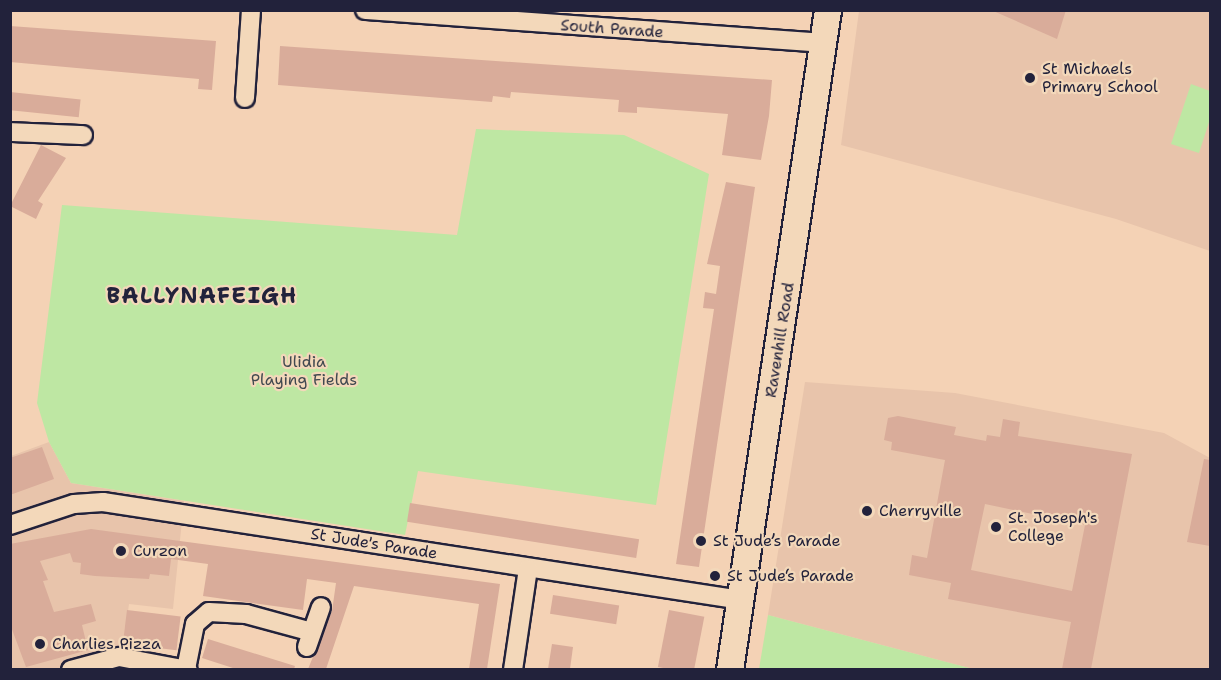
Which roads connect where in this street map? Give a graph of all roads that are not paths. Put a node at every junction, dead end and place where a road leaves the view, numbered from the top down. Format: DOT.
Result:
graph roads {
  1 [pos="251,10"];
  2 [pos="365,10"];
  3 [pos="828,10"];
  4 [pos="823,43"];
  5 [pos="245,98"];
  6 [pos="10,132"];
  7 [pos="82,135"];
  8 [pos="10,525"];
  9 [pos="528,569"];
  10 [pos="741,600"];
  11 [pos="321,607"];
  12 [pos="71,669"];
  13 [pos="187,669"];
  14 [pos="513,669"];
  15 [pos="730,669"];
  1 -- 5 [label="street"];
  2 -- 4 [label="street, South Parade"];
  3 -- 4 [label="main road, Ravenhill Road"];
  4 -- 10 [label="main road, Ravenhill Road"];
  6 -- 7 [label="street"];
  8 -- 9 [label="street, St Jude's Parade"];
  9 -- 10 [label="street, St Jude's Parade"];
  9 -- 14 [label="street"];
  10 -- 15 [label="main road, Ravenhill Road"];
  11 -- 13 [label="street"];
  12 -- 13 [label="street"];
}
